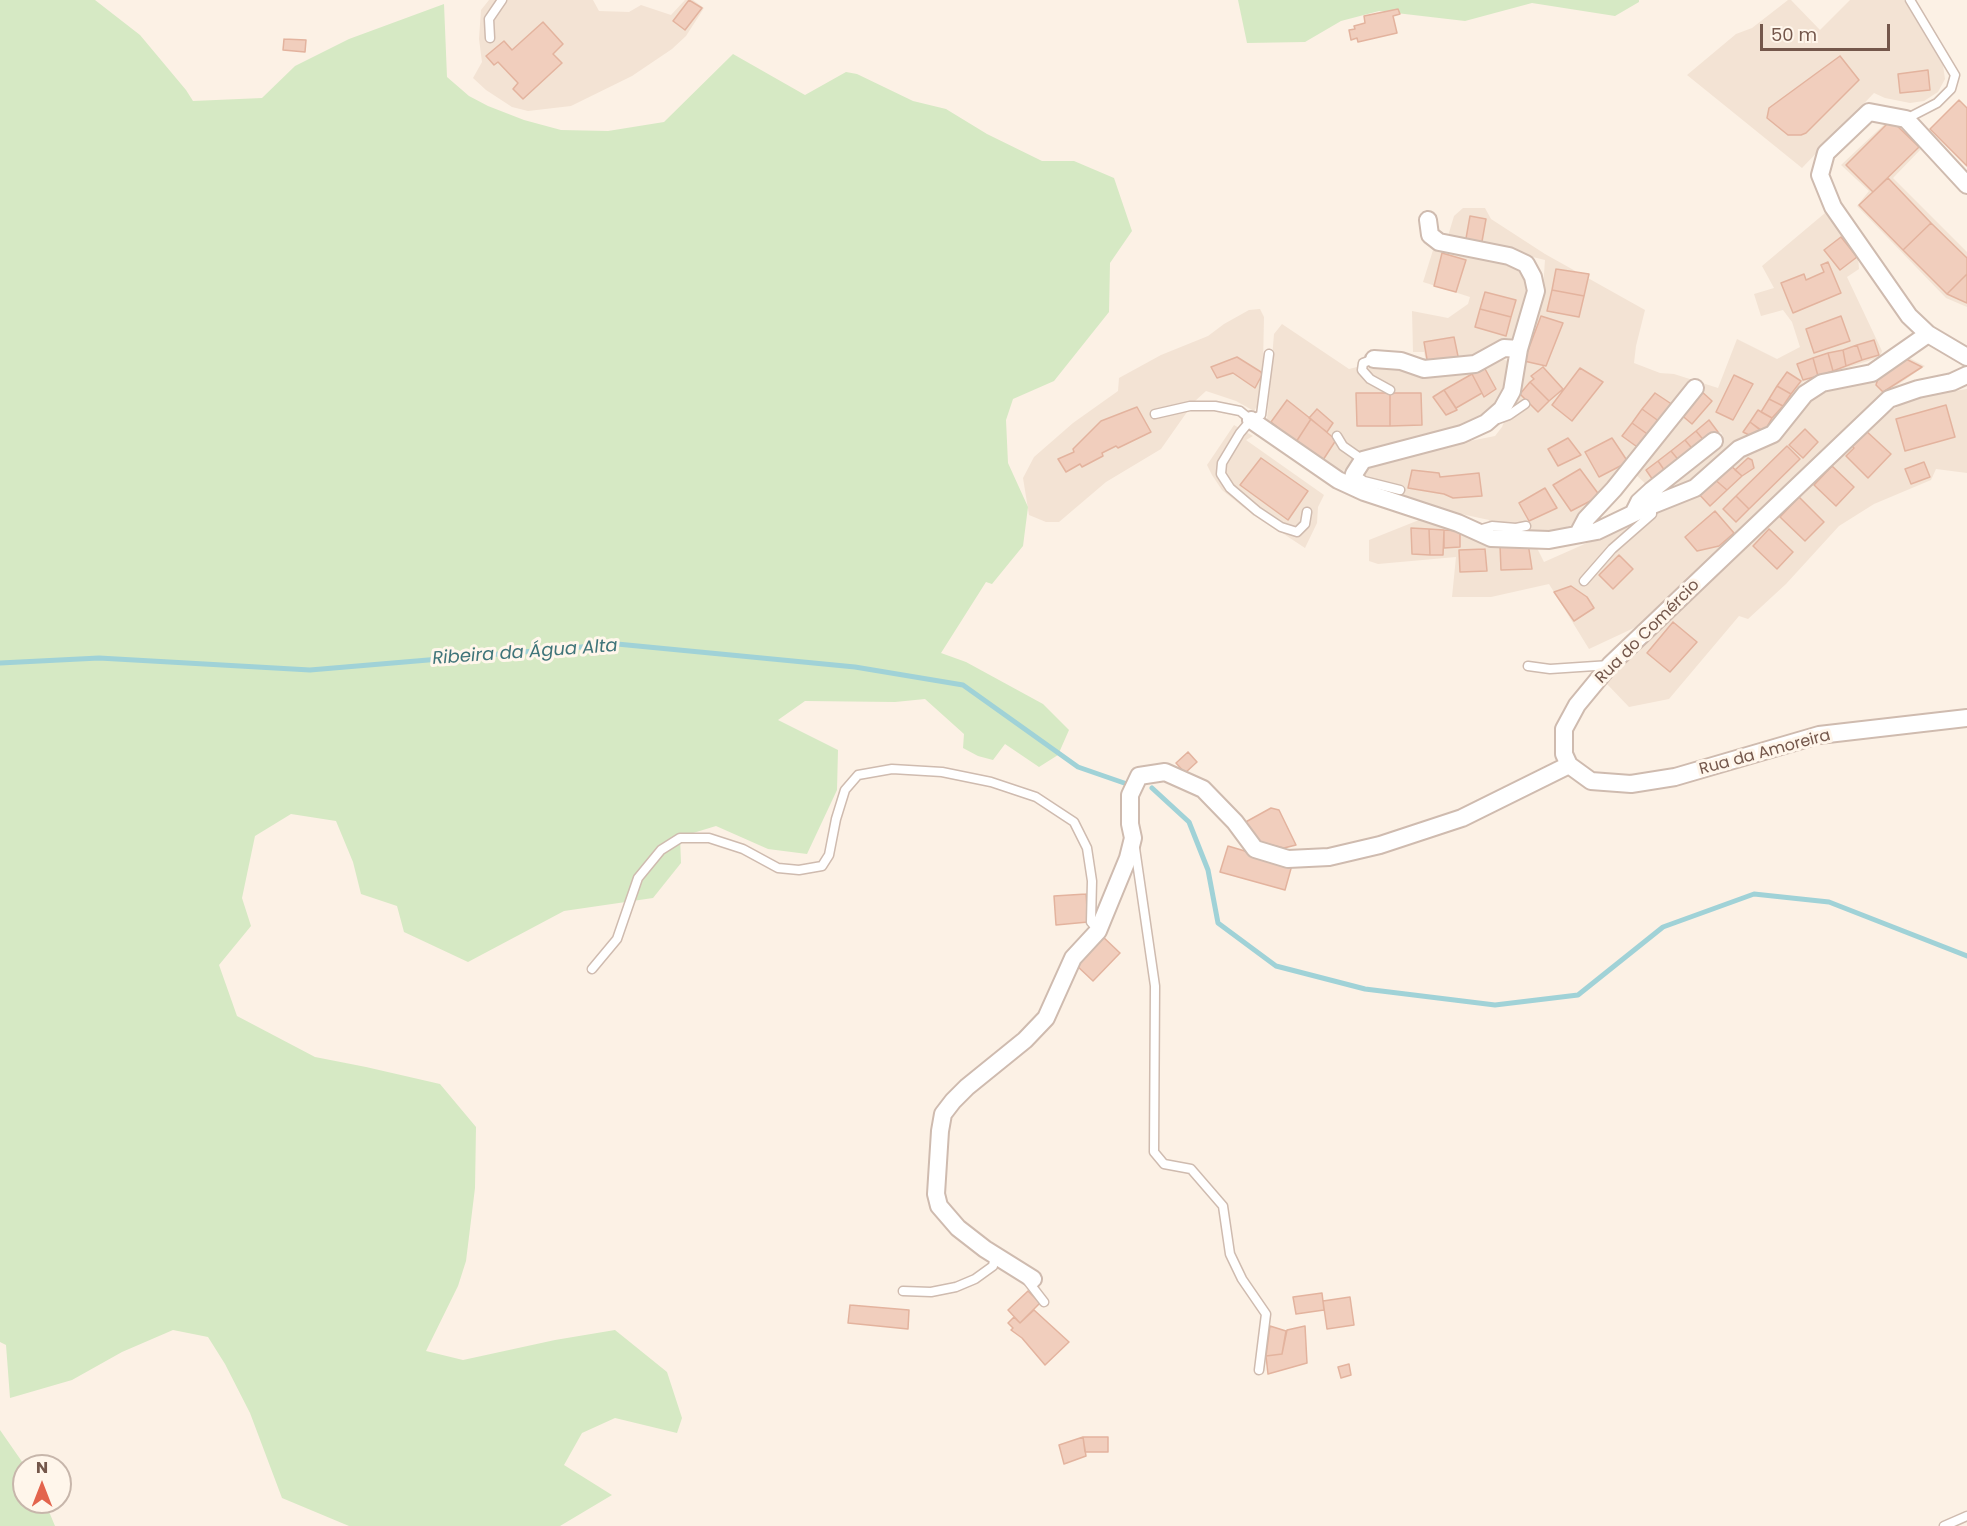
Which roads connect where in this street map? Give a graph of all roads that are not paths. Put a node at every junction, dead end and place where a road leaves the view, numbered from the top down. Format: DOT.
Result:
graph roads {
  1 [pos="502,0"];
  2 [pos="1910,0"];
  3 [pos="490,38"];
  4 [pos="1906,119"];
  5 [pos="1967,185"];
  6 [pos="1428,220"];
  7 [pos="1928,334"];
  8 [pos="1519,348"];
  9 [pos="1269,354"];
  10 [pos="1967,357"];
  11 [pos="1374,359"];
  12 [pos="1967,375"];
  13 [pos="1695,388"];
  14 [pos="1390,390"];
  15 [pos="1525,404"];
  16 [pos="1155,414"];
  17 [pos="1251,420"];
  18 [pos="1486,423"];
  19 [pos="1337,436"];
  20 [pos="1714,441"];
  21 [pos="1356,474"];
  22 [pos="1400,490"];
  23 [pos="1652,505"];
  24 [pos="1307,512"];
  25 [pos="1634,513"];
  26 [pos="1526,526"];
  27 [pos="1474,531"];
  28 [pos="1578,534"];
  29 [pos="1584,581"];
  30 [pos="1528,666"];
  31 [pos="1610,666"];
  32 [pos="1967,718"];
  33 [pos="1569,765"];
  34 [pos="1133,838"];
  35 [pos="1098,931"];
  36 [pos="592,969"];
  37 [pos="995,1255"];
  38 [pos="1027,1276"];
  39 [pos="903,1291"];
  40 [pos="1044,1302"];
  41 [pos="1259,1370"];
  42 [pos="1967,1516"];
  43 [pos="1944,1526"];
  1 -- 3 [label="lane"];
  2 -- 4 [label="lane"];
  4 -- 5 [label="street"];
  4 -- 7 [label="street"];
  6 -- 8 [label="street"];
  7 -- 10 [label="street"];
  7 -- 23 [label="street"];
  8 -- 11 [label="street"];
  8 -- 18 [label="street"];
  9 -- 17 [label="lane"];
  11 -- 14 [label="lane"];
  12 -- 31 [label="street, Rua do Comércio"];
  13 -- 28 [label="street"];
  15 -- 18 [label="lane"];
  16 -- 17 [label="lane"];
  17 -- 21 [label="street"];
  17 -- 24 [label="lane"];
  18 -- 21 [label="street"];
  19 -- 21 [label="lane"];
  20 -- 25 [label="street"];
  21 -- 22 [label="lane"];
  21 -- 27 [label="street"];
  23 -- 25 [label="street"];
  23 -- 29 [label="lane"];
  25 -- 28 [label="street"];
  26 -- 27 [label="lane"];
  27 -- 28 [label="street"];
  30 -- 31 [label="lane"];
  31 -- 33 [label="street, Rua do Comércio"];
  32 -- 33 [label="street, Rua da Amoreira"];
  33 -- 34 [label="street"];
  34 -- 35 [label="street"];
  34 -- 41 [label="lane"];
  35 -- 36 [label="lane"];
  35 -- 37 [label="street"];
  37 -- 38 [label="street"];
  37 -- 39 [label="lane"];
  38 -- 40 [label="lane"];
  42 -- 43 [label="lane"];
}
